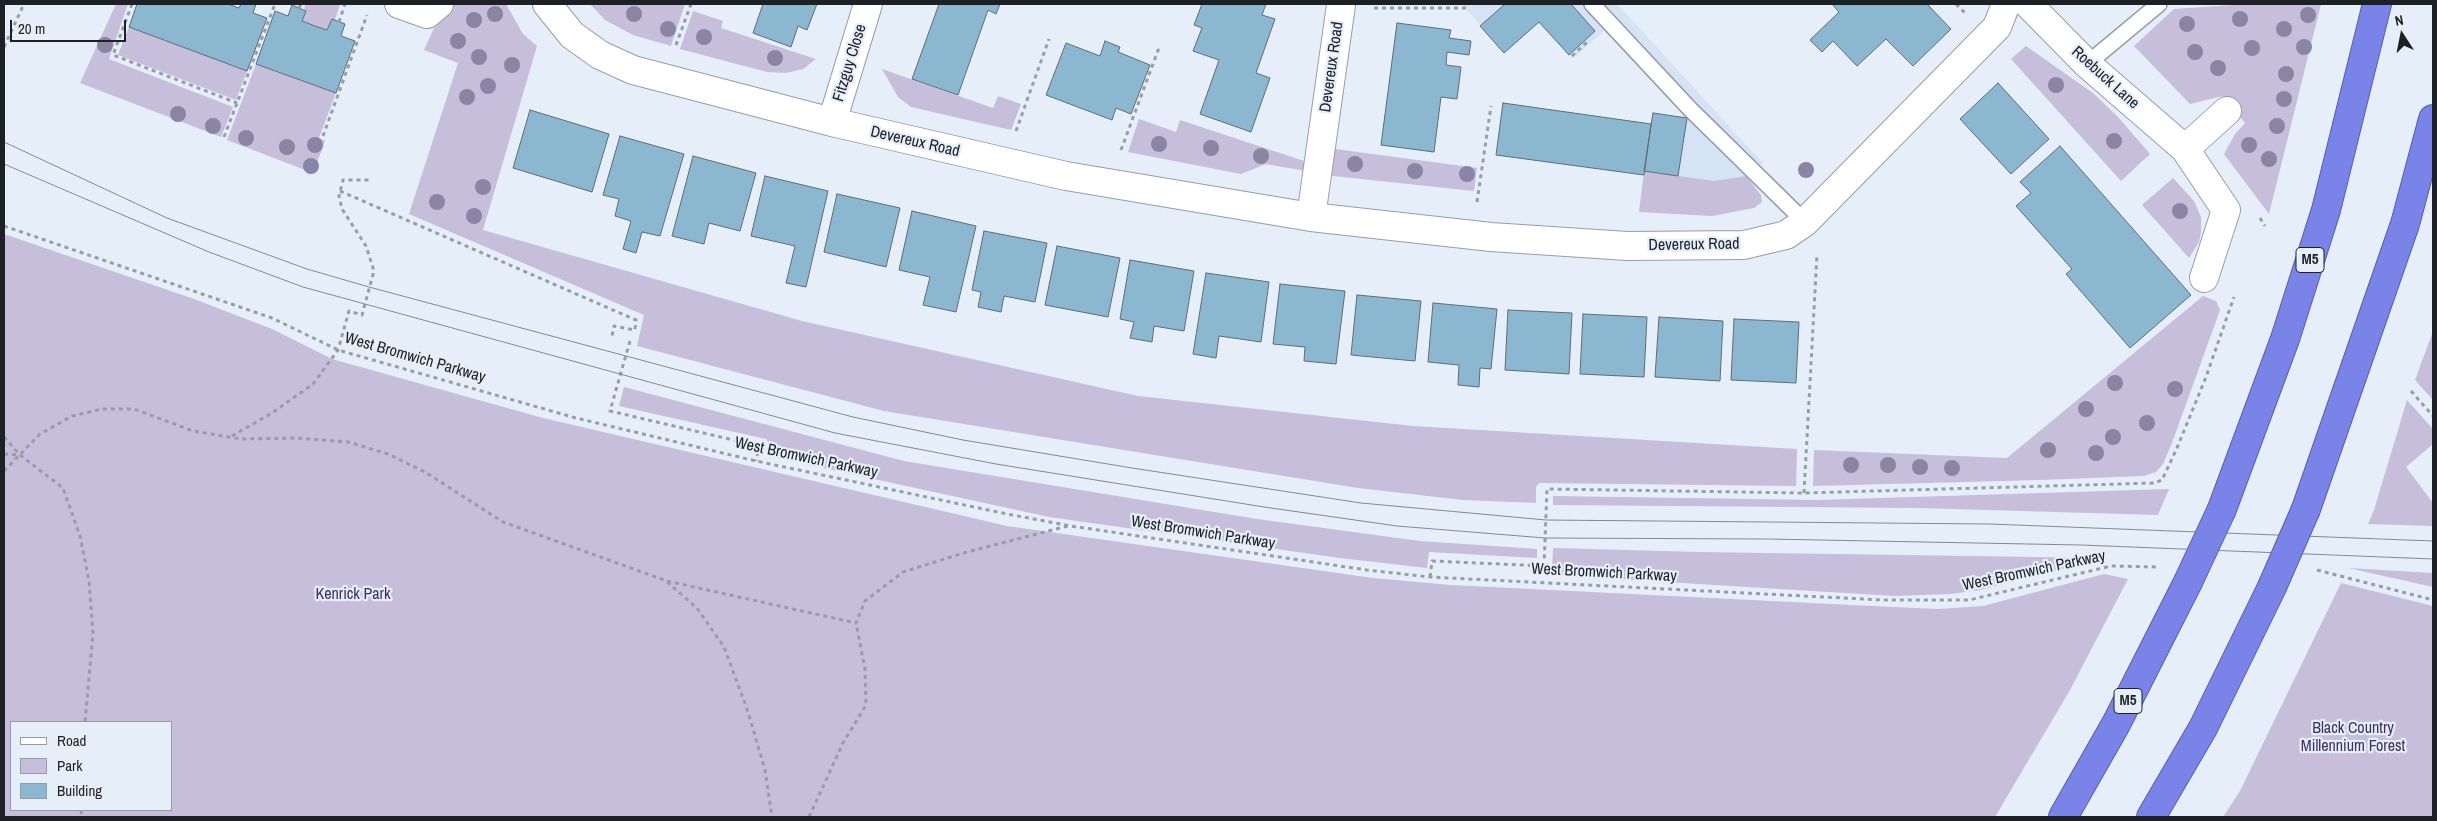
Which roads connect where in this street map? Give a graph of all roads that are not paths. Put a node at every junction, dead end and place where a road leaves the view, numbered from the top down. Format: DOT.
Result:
graph roads {
  1 [pos="399,4"];
  2 [pos="439,4"];
  3 [pos="547,4"];
  4 [pos="868,4"];
  5 [pos="1592,4"];
  6 [pos="2006,4"];
  7 [pos="2028,4"];
  8 [pos="2159,4"];
  9 [pos="2377,4"];
  10 [pos="1341,5"];
  11 [pos="2088,64"];
  12 [pos="2227,111"];
  13 [pos="2433,119"];
  14 [pos="832,122"];
  15 [pos="2185,149"];
  16 [pos="1310,217"];
  17 [pos="1811,234"];
  18 [pos="2204,278"];
  19 [pos="2064,817"];
  20 [pos="2151,817"];
  1 -- 2 [label="street"];
  3 -- 14 [label="street, Devereux Road"];
  4 -- 14 [label="street, Fitzguy Close"];
  5 -- 17 [label="lane"];
  6 -- 17 [label="street, Devereux Road"];
  7 -- 11 [label="street, Roebuck Lane"];
  8 -- 11 [label="lane"];
  9 -- 19 [label="highway, M5, bridge"];
  10 -- 16 [label="street, Devereux Road"];
  11 -- 15 [label="street, Roebuck Lane"];
  12 -- 15 [label="street"];
  13 -- 20 [label="highway, bridge"];
  14 -- 16 [label="street, Devereux Road"];
  15 -- 18 [label="street, Roebuck Lane"];
  16 -- 17 [label="street, Devereux Road"];
}
